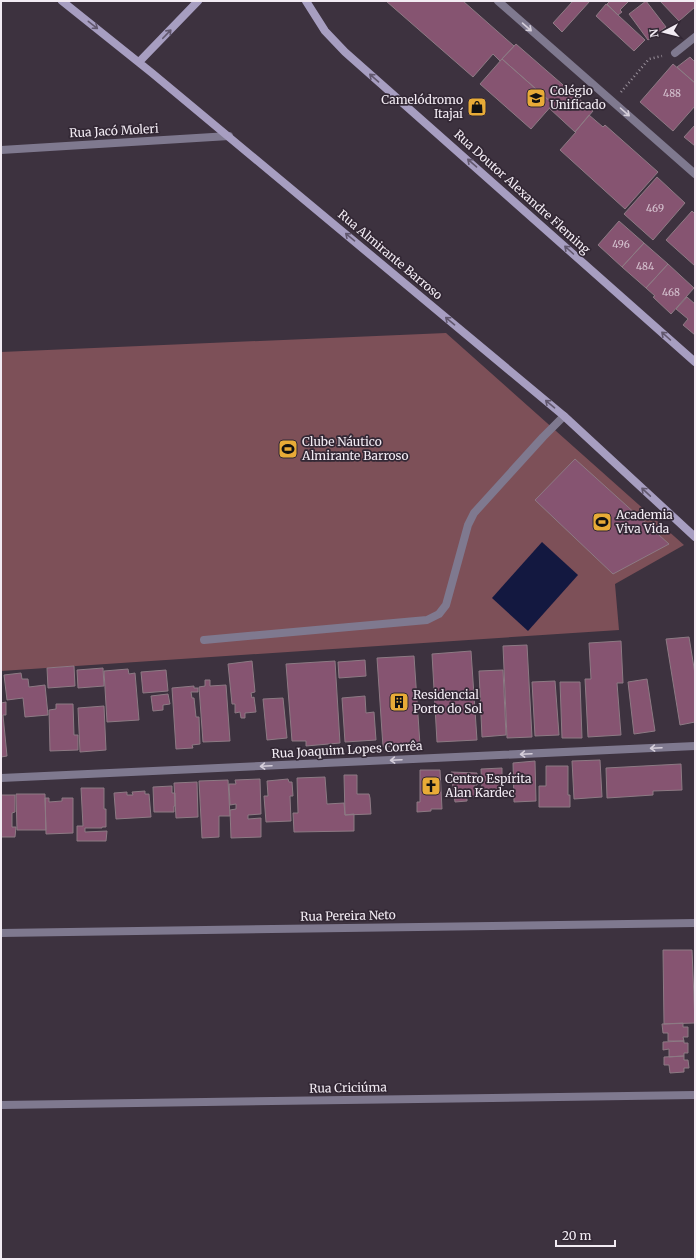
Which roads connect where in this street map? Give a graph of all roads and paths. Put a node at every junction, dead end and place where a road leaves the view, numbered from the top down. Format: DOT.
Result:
graph roads {
  1 [pos="62,1"];
  2 [pos="198,1"];
  3 [pos="306,1"];
  4 [pos="498,1"];
  5 [pos="695,38"];
  6 [pos="675,53"];
  7 [pos="139,62"];
  8 [pos="613,102"];
  9 [pos="229,136"];
  10 [pos="1,150"];
  11 [pos="695,174"];
  12 [pos="695,362"];
  13 [pos="564,416"];
  14 [pos="695,537"];
  15 [pos="204,640"];
  16 [pos="695,746"];
  17 [pos="1,778"];
  18 [pos="695,923"];
  19 [pos="1,933"];
  20 [pos="695,1095"];
  21 [pos="1,1105"];
  1 -- 7 [label="street, Rua Almirante Barroso, one-way"];
  7 -- 2 [label="street, one-way"];
  12 -- 3 [label="street, Rua Doutor Alexandre Fleming, one-way"];
  4 -- 8 [label="street, one-way"];
  5 -- 6 [label="street"];
  6 -- 8 [label="path"];
  7 -- 9 [label="street, Rua Almirante Barroso"];
  8 -- 11 [label="street, one-way"];
  9 -- 10 [label="street, Rua Jacó Moleri"];
  13 -- 9 [label="street, Rua Almirante Barroso, one-way"];
  14 -- 13 [label="street, Rua Almirante Barroso, one-way"];
  13 -- 15 [label="street"];
  16 -- 17 [label="street, Rua Joaquim Lopes Corrêa, one-way"];
  18 -- 19 [label="street, Rua Pereira Neto"];
  20 -- 21 [label="street, Rua Criciúma"];
}
